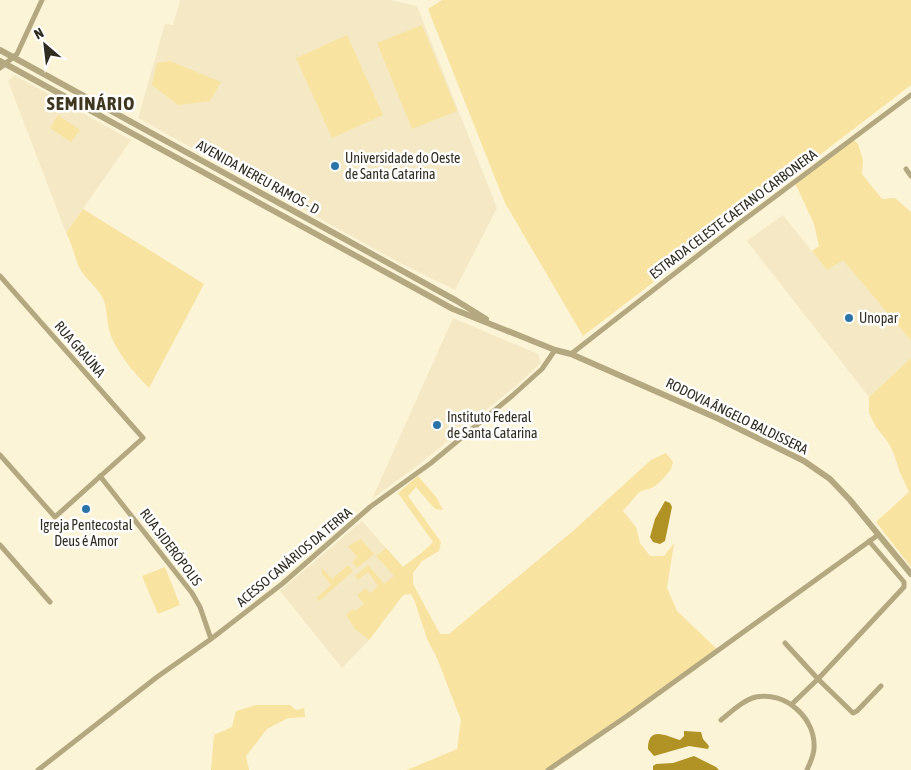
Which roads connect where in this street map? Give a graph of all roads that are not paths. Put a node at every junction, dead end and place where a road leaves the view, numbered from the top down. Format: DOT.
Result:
graph roads {
  1 [pos="42,0"];
  2 [pos="0,50"];
  3 [pos="13,58"];
  4 [pos="2,65"];
  5 [pos="911,94"];
  6 [pos="906,169"];
  7 [pos="911,176"];
  8 [pos="239,181"];
  9 [pos="235,190"];
  10 [pos="0,276"];
  11 [pos="502,329"];
  12 [pos="555,350"];
  13 [pos="571,354"];
  14 [pos="0,455"];
  15 [pos="100,476"];
  16 [pos="878,535"];
  17 [pos="868,541"];
  18 [pos="0,546"];
  19 [pos="911,574"];
  20 [pos="50,602"];
  21 [pos="211,639"];
  22 [pos="785,643"];
  23 [pos="818,679"];
  24 [pos="881,686"];
  25 [pos="792,704"];
  26 [pos="721,720"];
  27 [pos="38,770"];
  28 [pos="548,770"];
  29 [pos="807,770"];
  1 -- 3 [label="street"];
  2 -- 3 [label="street, AVENIDA NEREU RAMOS - D"];
  3 -- 4 [label="street"];
  3 -- 8 [label="street, AVENIDA NEREU RAMOS - D"];
  4 -- 9 [label="street, AVENIDA NEREU RAMOS - D"];
  5 -- 13 [label="street, ESTRADA CELESTE CAETANO CARBONERA"];
  6 -- 7 [label="street"];
  8 -- 9 [label="street"];
  8 -- 11 [label="street, AVENIDA NEREU RAMOS - D"];
  9 -- 11 [label="street, AVENIDA NEREU RAMOS - D"];
  10 -- 15 [label="street, RUA GRAÚNA"];
  11 -- 12 [label="street, AVENIDA NEREU RAMOS - D"];
  12 -- 13 [label="street, AVENIDA NEREU RAMOS - D"];
  12 -- 21 [label="street, ACESSO CANÁRIOS DA TERRA"];
  13 -- 16 [label="street, RODOVIA ÂNGELO BALDISSERA"];
  14 -- 15 [label="street"];
  15 -- 21 [label="street, RUA SIDERÓPOLIS"];
  16 -- 17 [label="street"];
  16 -- 19 [label="street, RODOVIA ÂNGELO BALDISSERA"];
  17 -- 23 [label="street"];
  17 -- 28 [label="street"];
  18 -- 20 [label="street"];
  21 -- 27 [label="street, ACESSO CANÁRIOS DA TERRA"];
  22 -- 23 [label="street"];
  23 -- 24 [label="street"];
  23 -- 25 [label="street"];
  25 -- 26 [label="street"];
  25 -- 29 [label="street"];
}
